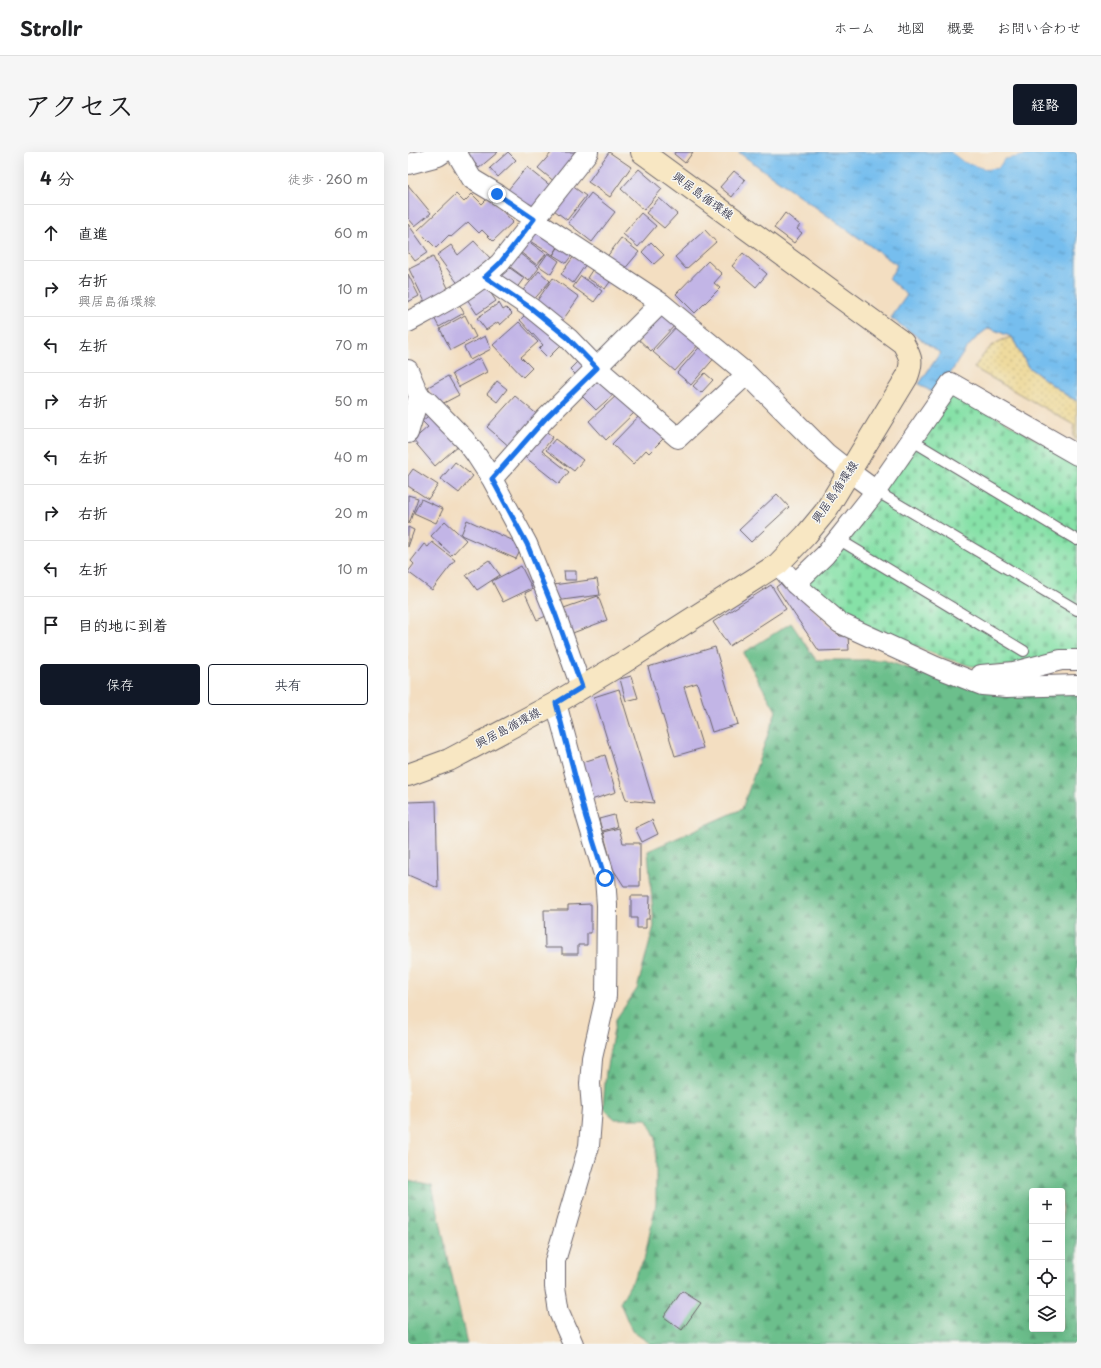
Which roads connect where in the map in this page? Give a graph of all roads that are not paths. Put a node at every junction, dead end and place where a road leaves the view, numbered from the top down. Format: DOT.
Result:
graph roads {
  1 [pos="444,152"];
  2 [pos="456,152"];
  3 [pos="588,152"];
  4 [pos="642,152"];
  5 [pos="408,164"];
  6 [pos="534,219"];
  7 [pos="485,277"];
  8 [pos="661,303"];
  9 [pos="408,322"];
  10 [pos="597,368"];
  11 [pos="408,370"];
  12 [pos="747,374"];
  13 [pos="419,396"];
  14 [pos="408,433"];
  15 [pos="911,440"];
  16 [pos="1077,455"];
  17 [pos="492,479"];
  18 [pos="864,483"];
  19 [pos="838,539"];
  20 [pos="1077,540"];
  21 [pos="778,564"];
  22 [pos="795,584"];
  23 [pos="1077,610"];
  24 [pos="1024,651"];
  25 [pos="1077,660"];
  26 [pos="953,674"];
  27 [pos="1077,685"];
  28 [pos="582,687"];
  29 [pos="556,703"];
  30 [pos="408,775"];
  31 [pos="573,1344"];
  1 -- 5 [label="street"];
  2 -- 6 [label="street"];
  3 -- 6 [label="street"];
  4 -- 18 [label="main road, 興居島循環線"];
  6 -- 7 [label="street"];
  6 -- 8 [label="street"];
  7 -- 9 [label="street"];
  7 -- 10 [label="street"];
  8 -- 10 [label="street"];
  8 -- 12 [label="street"];
  10 -- 12 [label="street"];
  10 -- 17 [label="street"];
  11 -- 13 [label="street"];
  12 -- 18 [label="street"];
  13 -- 14 [label="street"];
  13 -- 17 [label="street"];
  15 -- 16 [label="street"];
  15 -- 18 [label="street"];
  15 -- 20 [label="lane"];
  17 -- 28 [label="street"];
  18 -- 19 [label="street"];
  18 -- 21 [label="main road, 興居島循環線"];
  18 -- 23 [label="lane"];
  19 -- 22 [label="street"];
  19 -- 24 [label="lane"];
  21 -- 22 [label="street"];
  21 -- 28 [label="main road, 興居島循環線"];
  22 -- 26 [label="street"];
  25 -- 26 [label="street"];
  26 -- 27 [label="street"];
  28 -- 29 [label="main road, 興居島循環線"];
  29 -- 30 [label="main road, 興居島循環線"];
  29 -- 31 [label="street"];
}
